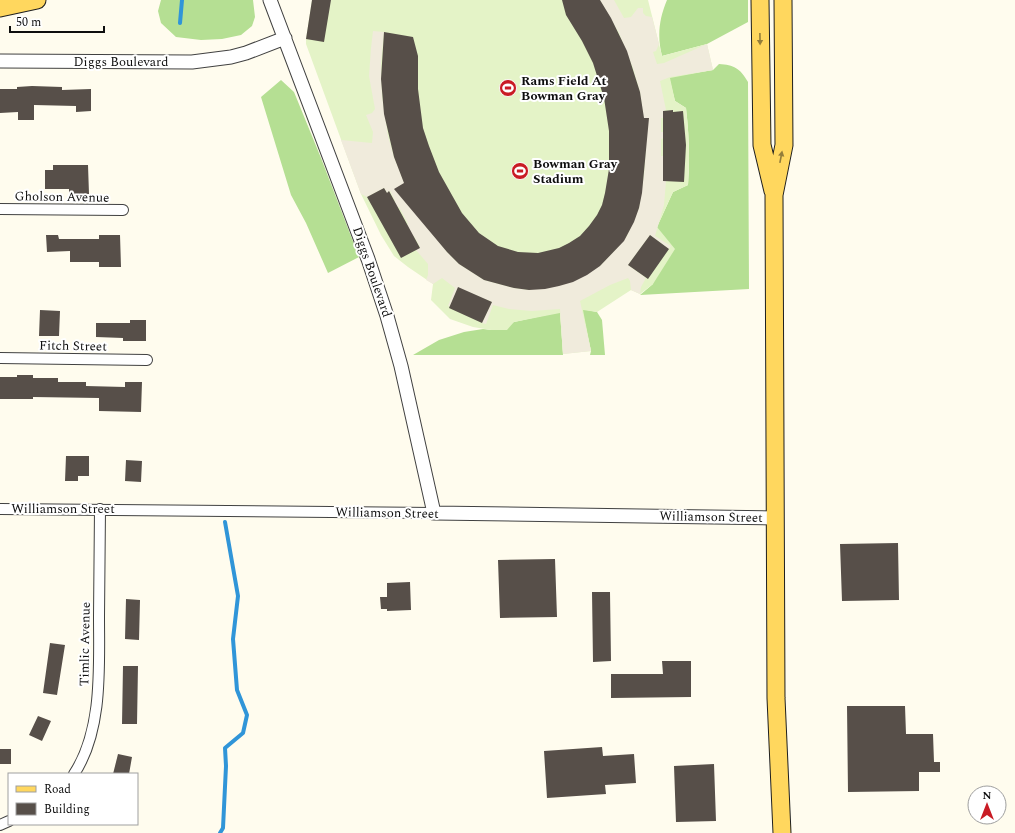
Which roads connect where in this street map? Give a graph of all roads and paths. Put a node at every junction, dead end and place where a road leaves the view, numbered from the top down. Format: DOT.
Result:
graph roads {
  1 [pos="37,0"];
  2 [pos="270,0"];
  3 [pos="760,0"];
  4 [pos="783,0"];
  5 [pos="0,8"];
  6 [pos="286,38"];
  7 [pos="0,61"];
  8 [pos="774,195"];
  9 [pos="0,209"];
  10 [pos="123,210"];
  11 [pos="0,358"];
  12 [pos="147,360"];
  13 [pos="0,509"];
  14 [pos="100,509"];
  15 [pos="434,513"];
  16 [pos="774,518"];
  17 [pos="75,773"];
  18 [pos="782,833"];
  1 -- 5 [label="main road"];
  2 -- 6 [label="street, Diggs Boulevard"];
  3 -- 8 [label="main road, one-way"];
  8 -- 4 [label="main road, one-way"];
  6 -- 7 [label="street, Diggs Boulevard"];
  6 -- 15 [label="street, Diggs Boulevard"];
  8 -- 16 [label="main road"];
  9 -- 10 [label="street, Gholson Avenue"];
  11 -- 12 [label="street, Fitch Street"];
  13 -- 14 [label="street, Williamson Street"];
  14 -- 15 [label="street, Williamson Street"];
  14 -- 17 [label="street, Timlic Avenue"];
  15 -- 16 [label="street, Williamson Street"];
  16 -- 18 [label="main road"];
}
